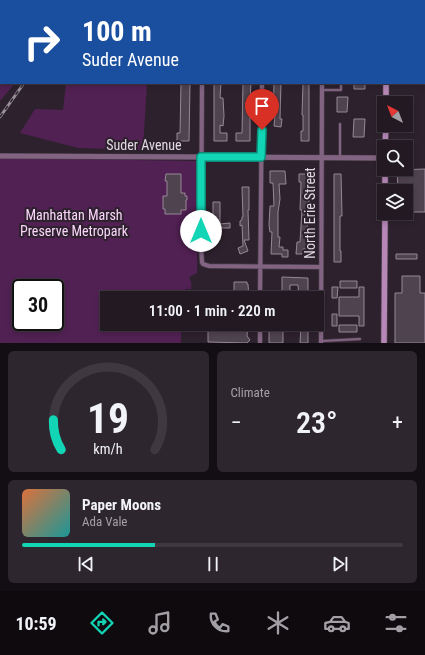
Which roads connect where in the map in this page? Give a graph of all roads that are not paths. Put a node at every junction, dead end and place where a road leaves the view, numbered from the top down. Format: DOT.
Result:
graph roads {
  1 [pos="202,84"];
  2 [pos="262,84"];
  3 [pos="322,84"];
  4 [pos="341,84"];
  5 [pos="386,84"];
  6 [pos="322,90"];
  7 [pos="386,96"];
  8 [pos="340,124"];
  9 [pos="0,156"];
  10 [pos="201,157"];
  11 [pos="261,157"];
  12 [pos="321,158"];
  13 [pos="340,158"];
  14 [pos="377,158"];
  15 [pos="385,220"];
  16 [pos="260,266"];
  17 [pos="321,267"];
  18 [pos="260,291"];
  19 [pos="260,331"];
  20 [pos="360,339"];
  21 [pos="320,342"];
  22 [pos="260,343"];
  23 [pos="384,343"];
  1 -- 10 [label="street"];
  2 -- 11 [label="street"];
  3 -- 6 [label="street, North Erie Street"];
  4 -- 6 [label="lane"];
  5 -- 7 [label="main road"];
  6 -- 12 [label="street, North Erie Street"];
  8 -- 13 [label="lane"];
  9 -- 10 [label="street, Suder Avenue"];
  10 -- 11 [label="street, Suder Avenue"];
  10 -- 16 [label="street"];
  11 -- 12 [label="street, Suder Avenue"];
  11 -- 16 [label="street"];
  12 -- 13 [label="street, Suder Avenue"];
  12 -- 17 [label="street, North Erie Street"];
  13 -- 14 [label="street, Suder Avenue"];
  15 -- 23 [label="main road"];
  16 -- 17 [label="street"];
  16 -- 18 [label="street"];
  17 -- 21 [label="street, North Erie Street"];
  19 -- 22 [label="street"];
  20 -- 21 [label="lane"];
}
